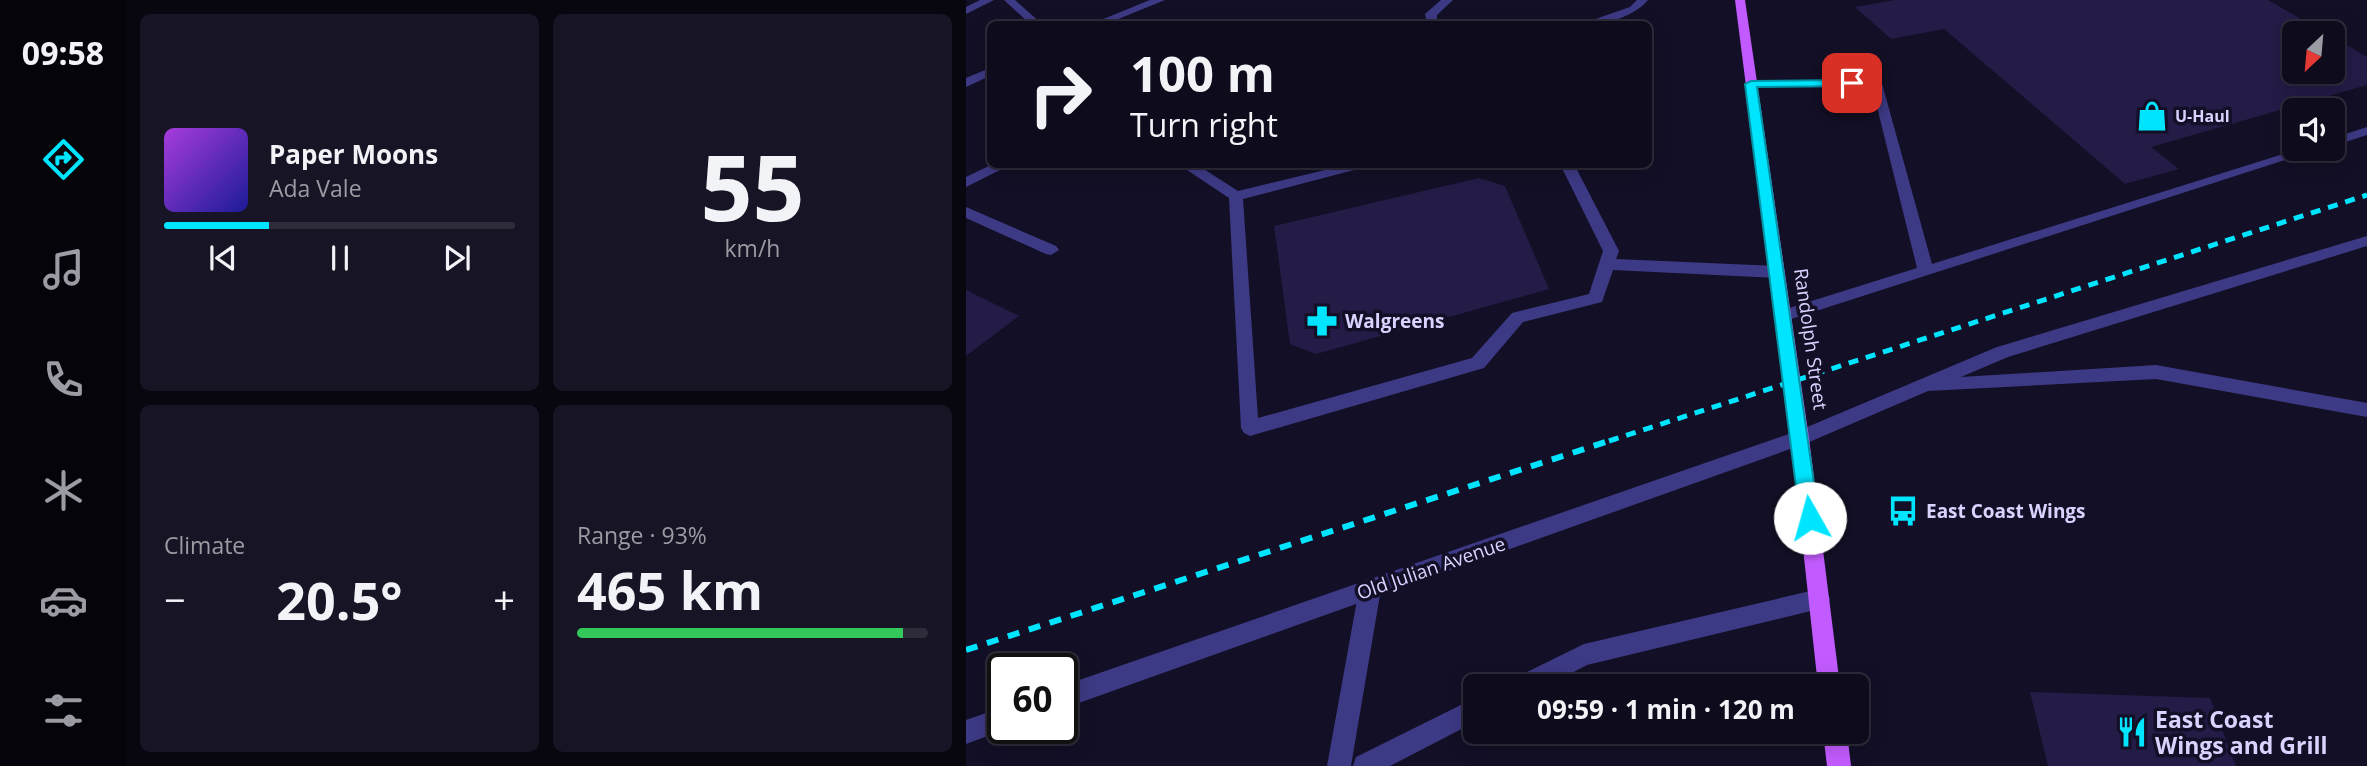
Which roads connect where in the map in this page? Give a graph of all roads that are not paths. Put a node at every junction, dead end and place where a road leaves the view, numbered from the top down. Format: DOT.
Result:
graph roads {
  1 [pos="989,0"];
  2 [pos="1009,0"];
  3 [pos="1160,0"];
  4 [pos="1448,0"];
  5 [pos="1643,0"];
  6 [pos="1740,0"];
  7 [pos="966,11"];
  8 [pos="1033,21"];
  9 [pos="1105,21"];
  10 [pos="1432,21"];
  11 [pos="1596,21"];
  12 [pos="987,73"];
  13 [pos="966,83"];
  14 [pos="1751,84"];
  15 [pos="2367,131"];
  16 [pos="2345,138"];
  17 [pos="2282,158"];
  18 [pos="997,168"];
  19 [pos="1191,168"];
  20 [pos="1353,168"];
  21 [pos="1569,168"];
  22 [pos="966,183"];
  23 [pos="1236,196"];
  24 [pos="966,212"];
  25 [pos="2367,241"];
  26 [pos="1051,250"];
  27 [pos="1607,264"];
  28 [pos="1926,271"];
  29 [pos="1777,272"];
  30 [pos="1782,316"];
  31 [pos="1920,387"];
  32 [pos="2367,410"];
  33 [pos="1800,438"];
  34 [pos="1370,589"];
  35 [pos="1819,599"];
  36 [pos="1547,674"];
  37 [pos="1828,674"];
  38 [pos="1078,692"];
  39 [pos="1463,716"];
  40 [pos="987,725"];
  41 [pos="966,732"];
  42 [pos="1836,744"];
  43 [pos="1339,766"];
  44 [pos="1365,766"];
  45 [pos="1839,766"];
  1 -- 7 [label="street"];
  2 -- 8 [label="street"];
  3 -- 9 [label="street"];
  4 -- 10 [label="street"];
  5 -- 11 [label="street"];
  6 -- 14 [label="main road, Randolph Street"];
  12 -- 13 [label="street"];
  14 -- 28 [label="street"];
  14 -- 29 [label="main road, Randolph Street"];
  15 -- 16 [label="street"];
  17 -- 28 [label="street"];
  18 -- 22 [label="street"];
  19 -- 23 [label="street"];
  20 -- 23 [label="street"];
  21 -- 27 [label="street"];
  23 -- 27 [label="street"];
  24 -- 26 [label="street"];
  25 -- 31 [label="street, Old Julian Avenue"];
  27 -- 29 [label="street"];
  28 -- 30 [label="street"];
  29 -- 30 [label="main road, Randolph Street"];
  30 -- 33 [label="main road, Randolph Street"];
  31 -- 32 [label="street"];
  31 -- 33 [label="street, Old Julian Avenue"];
  33 -- 34 [label="street, Old Julian Avenue"];
  33 -- 35 [label="main road, Randolph Street"];
  34 -- 38 [label="street, Old Julian Avenue"];
  34 -- 43 [label="street"];
  35 -- 36 [label="street"];
  35 -- 37 [label="main road, Randolph Street"];
  39 -- 44 [label="street"];
  40 -- 41 [label="street"];
  42 -- 45 [label="main road"];
}
